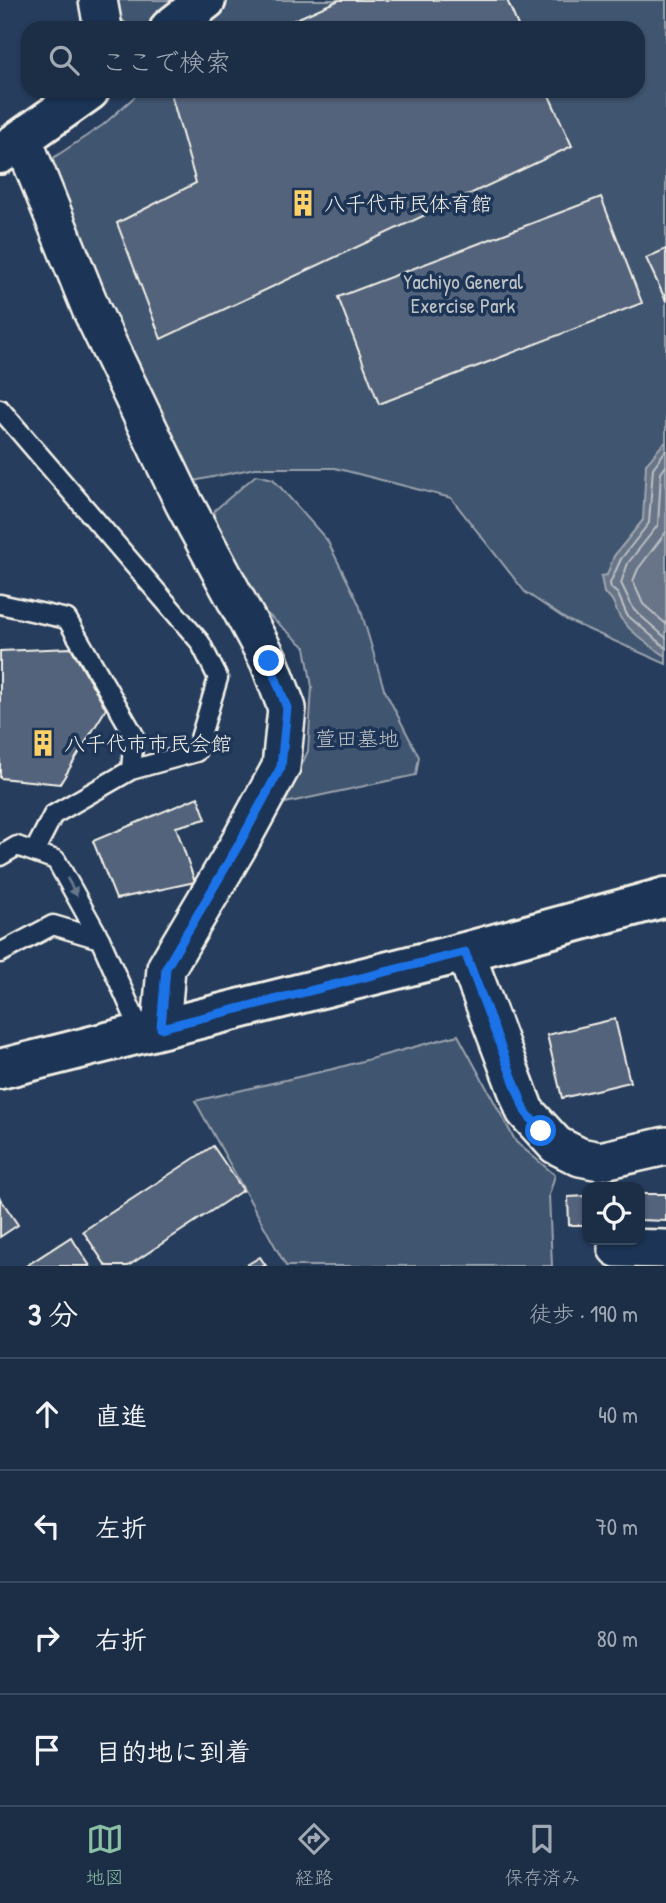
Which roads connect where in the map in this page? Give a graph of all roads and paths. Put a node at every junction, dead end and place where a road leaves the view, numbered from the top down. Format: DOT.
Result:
graph roads {
  1 [pos="97,0"];
  2 [pos="206,0"];
  3 [pos="102,21"];
  4 [pos="179,21"];
  5 [pos="79,98"];
  6 [pos="11,147"];
  7 [pos="0,409"];
  8 [pos="0,604"];
  9 [pos="131,770"];
  10 [pos="34,852"];
  11 [pos="0,856"];
  12 [pos="666,897"];
  13 [pos="100,939"];
  14 [pos="465,952"];
  15 [pos="0,953"];
  16 [pos="152,1031"];
  17 [pos="0,1069"];
  18 [pos="666,1146"];
  19 [pos="617,1248"];
  20 [pos="666,1249"];
  1 -- 3 [label="street"];
  2 -- 4 [label="street"];
  5 -- 6 [label="street"];
  6 -- 16 [label="street"];
  7 -- 9 [label="lane"];
  8 -- 9 [label="lane"];
  9 -- 10 [label="lane"];
  10 -- 11 [label="lane"];
  10 -- 13 [label="lane, one-way"];
  12 -- 14 [label="street"];
  13 -- 15 [label="lane"];
  13 -- 16 [label="lane"];
  14 -- 16 [label="street"];
  14 -- 18 [label="street"];
  16 -- 17 [label="street"];
  19 -- 20 [label="street"];
}
